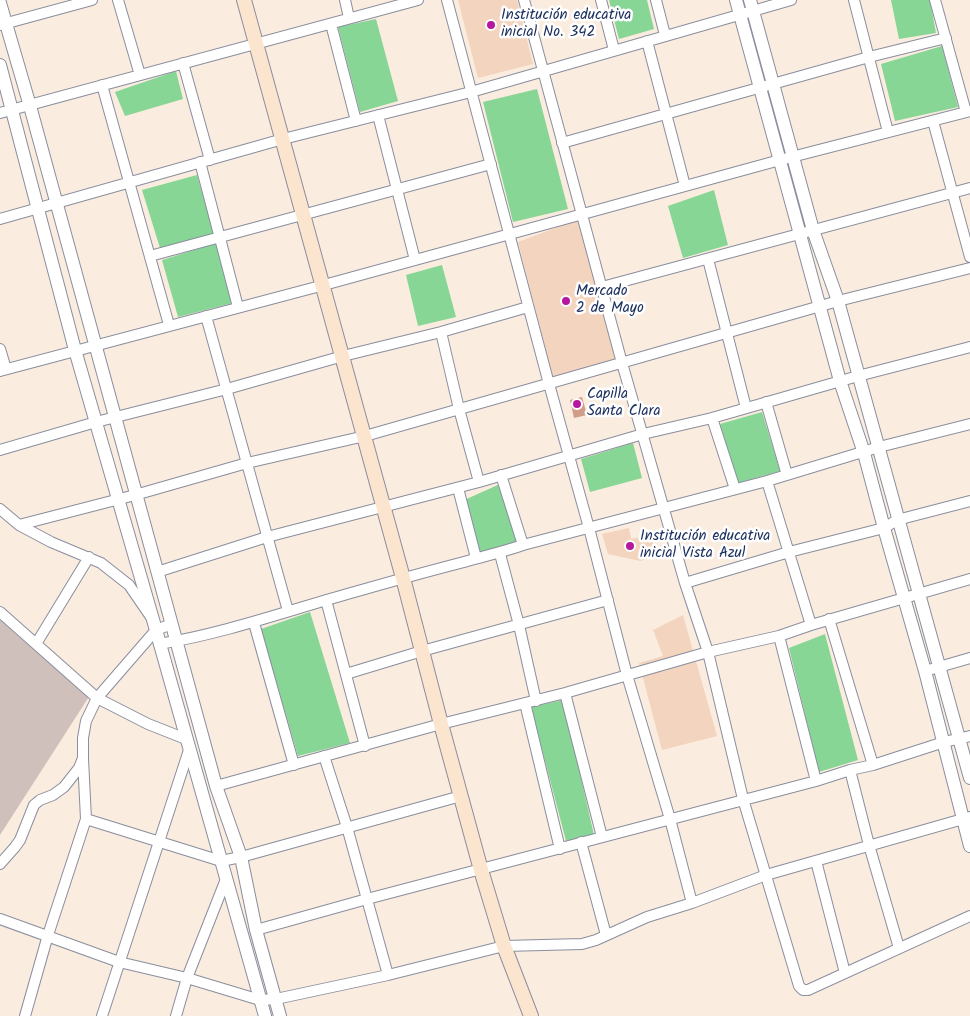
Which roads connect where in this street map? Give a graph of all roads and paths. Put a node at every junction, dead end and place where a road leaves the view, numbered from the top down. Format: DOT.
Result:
graph roads {
  1 [pos="92,0"];
  2 [pos="118,0"];
  3 [pos="244,0"];
  4 [pos="345,0"];
  5 [pos="418,0"];
  6 [pos="447,0"];
  7 [pos="524,0"];
  8 [pos="601,0"];
  9 [pos="656,0"];
  10 [pos="736,0"];
  11 [pos="790,0"];
  12 [pos="854,0"];
  13 [pos="935,0"];
  14 [pos="0,3"];
  15 [pos="747,8"];
  16 [pos="349,18"];
  17 [pos="3,24"];
  18 [pos="331,24"];
  19 [pos="665,35"];
  20 [pos="946,38"];
  21 [pos="647,40"];
  22 [pos="256,43"];
  23 [pos="614,50"];
  24 [pos="869,57"];
  25 [pos="183,63"];
  26 [pos="0,65"];
  27 [pos="543,71"];
  28 [pos="140,75"];
  29 [pos="102,85"];
  30 [pos="766,85"];
  31 [pos="471,92"];
  32 [pos="30,106"];
  33 [pos="6,112"];
  34 [pos="968,112"];
  35 [pos="666,114"];
  36 [pos="378,115"];
  37 [pos="356,121"];
  38 [pos="933,121"];
  39 [pos="888,132"];
  40 [pos="282,139"];
  41 [pos="562,143"];
  42 [pos="792,157"];
  43 [pos="780,160"];
  44 [pos="205,161"];
  45 [pos="491,164"];
  46 [pos="130,182"];
  47 [pos="685,186"];
  48 [pos="970,188"];
  49 [pos="397,189"];
  50 [pos="952,192"];
  51 [pos="56,203"];
  52 [pos="38,209"];
  53 [pos="304,214"];
  54 [pos="582,214"];
  55 [pos="0,219"];
  56 [pos="806,232"];
  57 [pos="509,234"];
  58 [pos="220,236"];
  59 [pos="150,256"];
  60 [pos="970,258"];
  61 [pos="708,259"];
  62 [pos="415,260"];
  63 [pos="970,268"];
  64 [pos="324,285"];
  65 [pos="602,287"];
  66 [pos="838,302"];
  67 [pos="528,307"];
  68 [pos="820,307"];
  69 [pos="238,308"];
  70 [pos="206,316"];
  71 [pos="169,325"];
  72 [pos="441,332"];
  73 [pos="727,333"];
  74 [pos="95,344"];
  75 [pos="970,347"];
  76 [pos="0,349"];
  77 [pos="75,350"];
  78 [pos="343,356"];
  79 [pos="622,363"];
  80 [pos="3,370"];
  81 [pos="858,376"];
  82 [pos="840,381"];
  83 [pos="549,384"];
  84 [pos="227,389"];
  85 [pos="766,402"];
  86 [pos="746,408"];
  87 [pos="459,409"];
  88 [pos="114,417"];
  89 [pos="712,418"];
  90 [pos="96,422"];
  91 [pos="970,424"];
  92 [pos="643,434"];
  93 [pos="365,436"];
  94 [pos="879,447"];
  95 [pos="0,450"];
  96 [pos="864,453"];
  97 [pos="568,455"];
  98 [pos="247,463"];
  99 [pos="501,475"];
  100 [pos="788,475"];
  101 [pos="767,481"];
  102 [pos="479,482"];
  103 [pos="458,488"];
  104 [pos="735,489"];
  105 [pos="135,495"];
  106 [pos="118,499"];
  107 [pos="970,501"];
  108 [pos="384,508"];
  109 [pos="0,509"];
  110 [pos="664,509"];
  111 [pos="898,520"];
  112 [pos="19,525"];
  113 [pos="589,528"];
  114 [pos="884,528"];
  115 [pos="267,538"];
  116 [pos="523,545"];
  117 [pos="789,552"];
  118 [pos="500,554"];
  119 [pos="89,557"];
  120 [pos="476,558"];
  121 [pos="157,572"];
  122 [pos="403,578"];
  123 [pos="970,580"];
  124 [pos="685,583"];
  125 [pos="919,593"];
  126 [pos="904,598"];
  127 [pos="326,600"];
  128 [pos="608,600"];
  129 [pos="288,611"];
  130 [pos="0,612"];
  131 [pos="829,620"];
  132 [pos="254,623"];
  133 [pos="172,624"];
  134 [pos="811,624"];
  135 [pos="155,625"];
  136 [pos="519,625"];
  137 [pos="779,636"];
  138 [pos="177,641"];
  139 [pos="36,644"];
  140 [pos="159,644"];
  141 [pos="422,651"];
  142 [pos="708,652"];
  143 [pos="970,658"];
  144 [pos="940,666"];
  145 [pos="926,671"];
  146 [pos="346,674"];
  147 [pos="627,674"];
  148 [pos="565,693"];
  149 [pos="97,698"];
  150 [pos="536,701"];
  151 [pos="525,703"];
  152 [pos="441,724"];
  153 [pos="965,737"];
  154 [pos="944,742"];
  155 [pos="188,744"];
  156 [pos="365,746"];
  157 [pos="324,756"];
  158 [pos="83,758"];
  159 [pos="294,765"];
  160 [pos="873,765"];
  161 [pos="850,770"];
  162 [pos="970,778"];
  163 [pos="816,781"];
  164 [pos="216,786"];
  165 [pos="461,796"];
  166 [pos="743,799"];
  167 [pos="967,818"];
  168 [pos="86,819"];
  169 [pos="670,819"];
  170 [pos="347,826"];
  171 [pos="602,837"];
  172 [pos="159,841"];
  173 [pos="581,842"];
  174 [pos="869,845"];
  175 [pos="970,846"];
  176 [pos="560,849"];
  177 [pos="241,857"];
  178 [pos="221,861"];
  179 [pos="816,861"];
  180 [pos="0,864"];
  181 [pos="482,870"];
  182 [pos="766,875"];
  183 [pos="226,879"];
  184 [pos="367,899"];
  185 [pos="692,904"];
  186 [pos="970,916"];
  187 [pos="0,919"];
  188 [pos="256,930"];
  189 [pos="48,935"];
  190 [pos="606,935"];
  191 [pos="504,946"];
  192 [pos="899,948"];
  193 [pos="119,962"];
  194 [pos="845,973"];
  195 [pos="388,975"];
  196 [pos="187,978"];
  197 [pos="260,1000"];
  198 [pos="278,1008"];
  199 [pos="264,1015"];
  200 [pos="26,1016"];
  201 [pos="102,1016"];
  202 [pos="176,1016"];
  203 [pos="532,1016"];
  1 -- 17 [label="street"];
  2 -- 28 [label="street"];
  3 -- 22 [label="main road"];
  4 -- 16 [label="street"];
  5 -- 16 [label="street"];
  6 -- 31 [label="street"];
  7 -- 27 [label="street"];
  8 -- 23 [label="street"];
  9 -- 19 [label="street"];
  10 -- 15 [label="street"];
  11 -- 15 [label="street"];
  12 -- 24 [label="street"];
  13 -- 20 [label="street"];
  14 -- 17 [label="street"];
  15 -- 19 [label="street"];
  15 -- 30 [label="street"];
  16 -- 18 [label="street"];
  17 -- 32 [label="street"];
  18 -- 22 [label="street"];
  18 -- 37 [label="street"];
  19 -- 21 [label="street"];
  20 -- 24 [label="street"];
  20 -- 34 [label="street"];
  21 -- 23 [label="street"];
  21 -- 35 [label="street"];
  22 -- 25 [label="street"];
  22 -- 40 [label="main road"];
  23 -- 27 [label="street"];
  24 -- 30 [label="street"];
  24 -- 39 [label="street"];
  25 -- 28 [label="street"];
  25 -- 44 [label="street"];
  26 -- 33 [label="street"];
  27 -- 31 [label="street"];
  27 -- 41 [label="street"];
  28 -- 29 [label="street"];
  29 -- 32 [label="street"];
  29 -- 46 [label="street"];
  30 -- 35 [label="street"];
  30 -- 42 [label="street"];
  30 -- 43 [label="street"];
  31 -- 36 [label="street"];
  31 -- 45 [label="street"];
  32 -- 33 [label="street"];
  32 -- 51 [label="street"];
  33 -- 52 [label="street"];
  34 -- 38 [label="street"];
  35 -- 41 [label="street"];
  35 -- 47 [label="street"];
  36 -- 37 [label="street"];
  36 -- 49 [label="street"];
  37 -- 40 [label="street"];
  38 -- 39 [label="street"];
  38 -- 50 [label="street"];
  39 -- 42 [label="street"];
  40 -- 44 [label="street"];
  40 -- 53 [label="main road"];
  41 -- 54 [label="street"];
  42 -- 43 [label="street"];
  42 -- 56 [label="street"];
  43 -- 47 [label="street"];
  43 -- 56 [label="street"];
  44 -- 46 [label="street"];
  44 -- 58 [label="street"];
  45 -- 49 [label="street"];
  45 -- 57 [label="street"];
  46 -- 51 [label="street"];
  46 -- 59 [label="street"];
  47 -- 54 [label="street"];
  48 -- 50 [label="street"];
  49 -- 53 [label="street"];
  49 -- 62 [label="street"];
  50 -- 56 [label="street"];
  50 -- 60 [label="street"];
  51 -- 52 [label="street"];
  51 -- 74 [label="street"];
  52 -- 55 [label="street"];
  52 -- 77 [label="street"];
  53 -- 58 [label="street"];
  53 -- 64 [label="main road"];
  54 -- 57 [label="street"];
  54 -- 65 [label="street"];
  56 -- 61 [label="street"];
  56 -- 66 [label="street"];
  56 -- 68 [label="street"];
  57 -- 62 [label="street"];
  57 -- 67 [label="street"];
  58 -- 59 [label="street"];
  58 -- 69 [label="street"];
  59 -- 71 [label="street"];
  61 -- 65 [label="street"];
  61 -- 73 [label="street"];
  62 -- 64 [label="street"];
  63 -- 66 [label="street"];
  64 -- 69 [label="street"];
  64 -- 78 [label="main road"];
  65 -- 79 [label="street"];
  66 -- 68 [label="street"];
  66 -- 81 [label="street"];
  67 -- 72 [label="street"];
  67 -- 83 [label="street"];
  68 -- 73 [label="street"];
  68 -- 82 [label="street"];
  69 -- 70 [label="street"];
  70 -- 71 [label="street"];
  70 -- 84 [label="street"];
  71 -- 74 [label="street"];
  72 -- 78 [label="street"];
  72 -- 87 [label="street"];
  73 -- 79 [label="street"];
  73 -- 86 [label="street"];
  74 -- 77 [label="street"];
  74 -- 88 [label="street"];
  75 -- 81 [label="street"];
  76 -- 80 [label="street"];
  77 -- 80 [label="street"];
  77 -- 90 [label="street"];
  78 -- 84 [label="street"];
  78 -- 93 [label="main road"];
  79 -- 83 [label="street"];
  79 -- 92 [label="street"];
  81 -- 82 [label="street"];
  81 -- 94 [label="street"];
  82 -- 85 [label="street"];
  82 -- 96 [label="street"];
  83 -- 87 [label="street"];
  83 -- 97 [label="street"];
  84 -- 88 [label="street"];
  84 -- 98 [label="street"];
  85 -- 86 [label="street"];
  85 -- 100 [label="street"];
  86 -- 89 [label="street"];
  87 -- 93 [label="street"];
  87 -- 102 [label="street"];
  88 -- 90 [label="street"];
  88 -- 105 [label="street"];
  89 -- 92 [label="street"];
  89 -- 104 [label="street"];
  90 -- 95 [label="street"];
  90 -- 106 [label="street"];
  91 -- 94 [label="street"];
  92 -- 97 [label="street"];
  92 -- 110 [label="street"];
  93 -- 98 [label="street"];
  93 -- 108 [label="main road"];
  94 -- 96 [label="street"];
  94 -- 111 [label="street"];
  96 -- 100 [label="street"];
  96 -- 114 [label="street"];
  97 -- 99 [label="street"];
  97 -- 113 [label="street"];
  98 -- 105 [label="street"];
  98 -- 115 [label="street"];
  99 -- 102 [label="street"];
  99 -- 116 [label="street"];
  100 -- 101 [label="street"];
  101 -- 104 [label="street"];
  101 -- 117 [label="street"];
  102 -- 103 [label="street"];
  103 -- 108 [label="street"];
  103 -- 120 [label="street"];
  104 -- 110 [label="street"];
  105 -- 106 [label="street"];
  105 -- 121 [label="street"];
  106 -- 112 [label="street"];
  106 -- 135 [label="street"];
  107 -- 111 [label="street"];
  108 -- 115 [label="street"];
  108 -- 122 [label="main road"];
  109 -- 112 [label="street"];
  110 -- 113 [label="street"];
  110 -- 124 [label="street"];
  111 -- 114 [label="street"];
  111 -- 125 [label="street"];
  112 -- 119 [label="street"];
  113 -- 116 [label="street"];
  113 -- 128 [label="street"];
  114 -- 117 [label="street"];
  114 -- 126 [label="street"];
  115 -- 121 [label="street"];
  115 -- 129 [label="street"];
  116 -- 118 [label="street"];
  117 -- 124 [label="street"];
  117 -- 134 [label="street"];
  118 -- 120 [label="street"];
  118 -- 136 [label="street"];
  119 -- 135 [label="street"];
  119 -- 139 [label="street"];
  120 -- 122 [label="street"];
  121 -- 133 [label="street"];
  122 -- 127 [label="street"];
  122 -- 141 [label="main road"];
  123 -- 125 [label="street"];
  124 -- 142 [label="street"];
  125 -- 126 [label="street"];
  125 -- 144 [label="street"];
  126 -- 131 [label="street"];
  126 -- 145 [label="street"];
  127 -- 129 [label="street"];
  127 -- 146 [label="street"];
  128 -- 136 [label="street"];
  128 -- 147 [label="street"];
  129 -- 132 [label="street"];
  130 -- 139 [label="street"];
  131 -- 134 [label="street"];
  131 -- 160 [label="street"];
  132 -- 138 [label="street"];
  132 -- 159 [label="street"];
  133 -- 135 [label="street"];
  133 -- 138 [label="street"];
  134 -- 137 [label="street"];
  135 -- 140 [label="street"];
  135 -- 149 [label="street"];
  136 -- 141 [label="street"];
  136 -- 150 [label="street"];
  137 -- 142 [label="street"];
  137 -- 163 [label="street"];
  138 -- 140 [label="street"];
  138 -- 164 [label="street"];
  139 -- 149 [label="street"];
  140 -- 155 [label="street"];
  141 -- 146 [label="street"];
  141 -- 152 [label="main road"];
  142 -- 147 [label="street"];
  142 -- 166 [label="street"];
  143 -- 144 [label="street"];
  144 -- 145 [label="street"];
  144 -- 153 [label="street"];
  145 -- 154 [label="street"];
  146 -- 156 [label="street"];
  147 -- 148 [label="street"];
  147 -- 169 [label="street"];
  148 -- 150 [label="street"];
  148 -- 171 [label="street"];
  149 -- 155 [label="street"];
  149 -- 158 [label="street"];
  150 -- 151 [label="street"];
  151 -- 152 [label="street"];
  151 -- 176 [label="street"];
  152 -- 156 [label="street"];
  152 -- 165 [label="main road"];
  153 -- 154 [label="street"];
  153 -- 162 [label="street"];
  154 -- 160 [label="street"];
  154 -- 167 [label="street"];
  155 -- 172 [label="street"];
  155 -- 178 [label="street"];
  156 -- 157 [label="street"];
  157 -- 159 [label="street"];
  157 -- 170 [label="street"];
  158 -- 168 [label="street"];
  158 -- 180 [label="street"];
  159 -- 164 [label="street"];
  160 -- 161 [label="street"];
  161 -- 163 [label="street"];
  161 -- 174 [label="street"];
  163 -- 166 [label="street"];
  164 -- 177 [label="street"];
  165 -- 170 [label="street"];
  165 -- 181 [label="main road"];
  166 -- 169 [label="street"];
  166 -- 182 [label="street"];
  167 -- 174 [label="street"];
  167 -- 175 [label="street"];
  168 -- 172 [label="street"];
  168 -- 189 [label="street"];
  169 -- 171 [label="street"];
  169 -- 185 [label="street"];
  170 -- 177 [label="street"];
  170 -- 184 [label="street"];
  171 -- 173 [label="street"];
  172 -- 178 [label="street"];
  172 -- 193 [label="street"];
  173 -- 176 [label="street"];
  173 -- 190 [label="street"];
  174 -- 179 [label="street"];
  174 -- 192 [label="street"];
  176 -- 181 [label="street"];
  177 -- 178 [label="street"];
  177 -- 188 [label="street"];
  178 -- 183 [label="street"];
  179 -- 182 [label="street"];
  179 -- 194 [label="street"];
  181 -- 184 [label="street"];
  181 -- 191 [label="main road"];
  182 -- 185 [label="street"];
  182 -- 194 [label="street"];
  183 -- 196 [label="street"];
  183 -- 197 [label="street"];
  184 -- 188 [label="street"];
  184 -- 195 [label="street"];
  185 -- 190 [label="street"];
  186 -- 192 [label="street"];
  187 -- 189 [label="street"];
  188 -- 198 [label="street"];
  189 -- 193 [label="street"];
  189 -- 200 [label="street"];
  190 -- 191 [label="street"];
  191 -- 195 [label="street"];
  191 -- 203 [label="main road"];
  192 -- 194 [label="street"];
  193 -- 196 [label="street"];
  193 -- 201 [label="street"];
  195 -- 198 [label="street"];
  196 -- 197 [label="street"];
  196 -- 202 [label="street"];
  197 -- 198 [label="street"];
  197 -- 199 [label="street"];
  198 -- 199 [label="street"];
}
